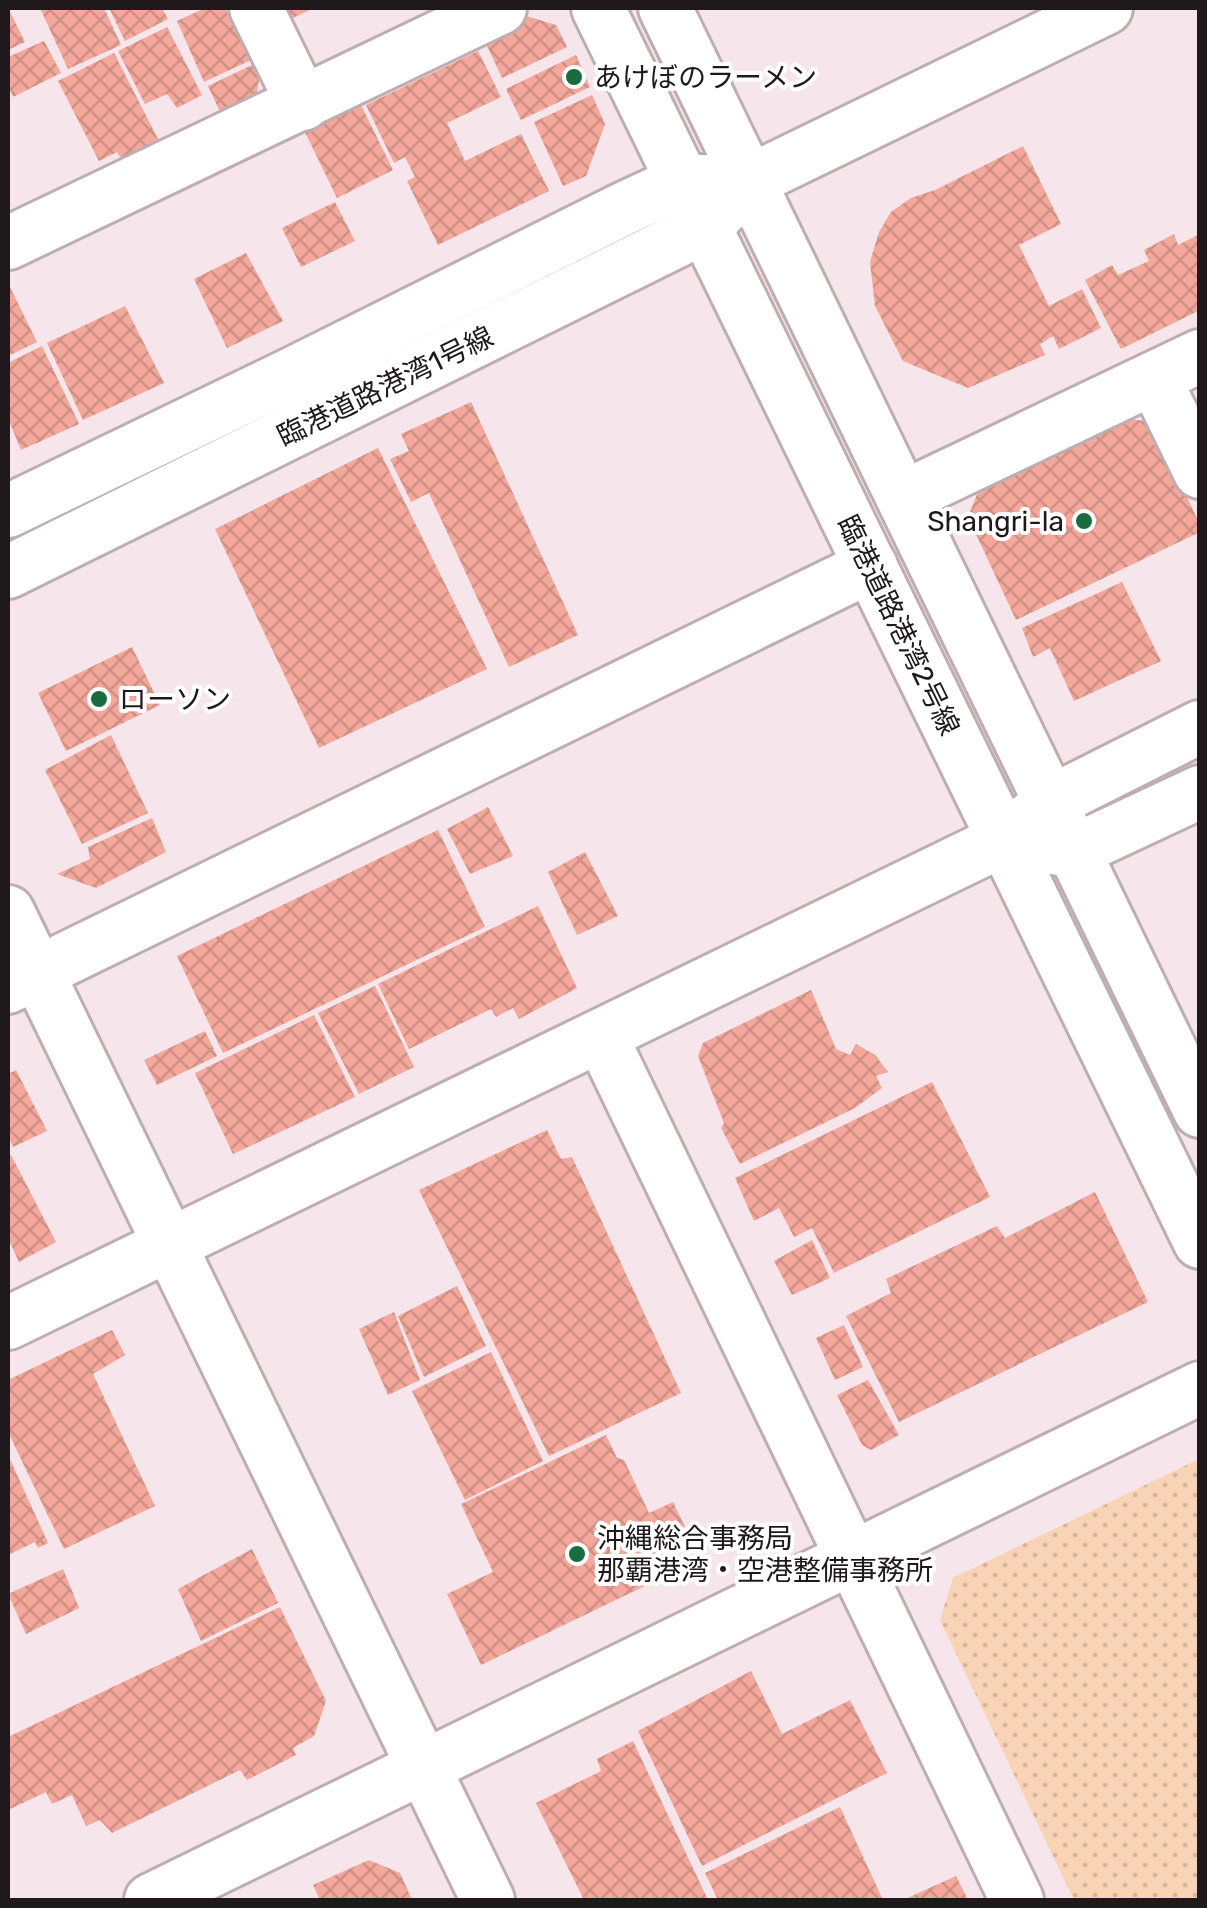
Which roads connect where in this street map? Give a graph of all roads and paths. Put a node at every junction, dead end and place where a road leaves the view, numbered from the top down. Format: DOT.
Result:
graph roads {
  1 [pos="256,8"];
  2 [pos="500,8"];
  3 [pos="598,8"];
  4 [pos="666,8"];
  5 [pos="1106,8"];
  6 [pos="303,104"];
  7 [pos="750,181"];
  8 [pos="694,204"];
  9 [pos="8,243"];
  10 [pos="1177,367"];
  11 [pos="1200,472"];
  12 [pos="904,497"];
  13 [pos="8,510"];
  14 [pos="871,566"];
  15 [pos="8,572"];
  16 [pos="1200,726"];
  17 [pos="1200,792"];
  18 [pos="1050,802"];
  19 [pos="1003,840"];
  20 [pos="1074,851"];
  21 [pos="8,912"];
  22 [pos="22,980"];
  23 [pos="601,1036"];
  24 [pos="1200,1111"];
  25 [pos="1200,1242"];
  26 [pos="170,1245"];
  27 [pos="8,1322"];
  28 [pos="1200,1388"];
  29 [pos="852,1559"];
  30 [pos="423,1768"];
  31 [pos="151,1900"];
  32 [pos="488,1900"];
  33 [pos="1017,1900"];
  1 -- 6 [label="street"];
  2 -- 6 [label="street"];
  3 -- 8 [label="street, 臨港道路港湾2号線"];
  4 -- 7 [label="street"];
  5 -- 7 [label="street, 臨港道路港湾1号線"];
  6 -- 9 [label="street"];
  7 -- 8 [label="street, 臨港道路港湾1号線"];
  7 -- 12 [label="street"];
  8 -- 13 [label="street, 臨港道路港湾1号線"];
  8 -- 14 [label="street, 臨港道路港湾2号線"];
  8 -- 15 [label="street, 臨港道路港湾1号線"];
  10 -- 11 [label="street"];
  10 -- 12 [label="street"];
  12 -- 18 [label="street"];
  14 -- 19 [label="street, 臨港道路港湾2号線"];
  14 -- 22 [label="street"];
  16 -- 18 [label="street"];
  17 -- 20 [label="street"];
  18 -- 19 [label="street"];
  18 -- 20 [label="street"];
  19 -- 20 [label="street"];
  19 -- 23 [label="street"];
  19 -- 25 [label="street, 臨港道路港湾2号線"];
  20 -- 24 [label="street"];
  21 -- 22 [label="street"];
  22 -- 26 [label="street"];
  23 -- 26 [label="street"];
  23 -- 29 [label="street"];
  26 -- 27 [label="street"];
  26 -- 30 [label="street"];
  28 -- 29 [label="street"];
  29 -- 30 [label="street"];
  29 -- 33 [label="street"];
  30 -- 31 [label="street"];
  30 -- 32 [label="street"];
}
